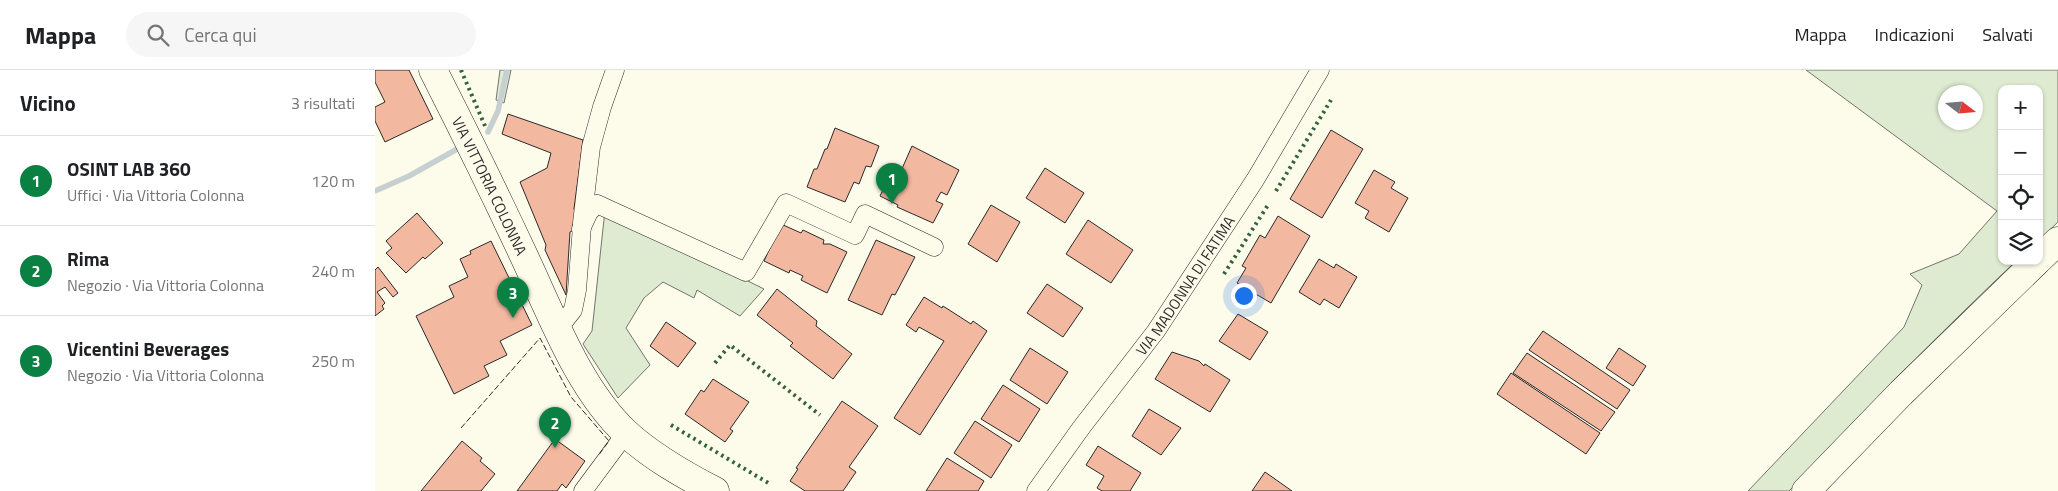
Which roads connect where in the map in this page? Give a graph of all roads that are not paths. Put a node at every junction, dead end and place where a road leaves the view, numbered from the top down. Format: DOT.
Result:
graph roads {
  1 [pos="433,70"];
  2 [pos="615,70"];
  3 [pos="1320,70"];
  4 [pos="582,227"];
  5 [pos="2058,241"];
  6 [pos="934,246"];
  7 [pos="2043,255"];
  8 [pos="2033,265"];
  9 [pos="558,329"];
  10 [pos="626,433"];
  11 [pos="583,491"];
  12 [pos="715,491"];
  13 [pos="1036,491"];
  14 [pos="1806,491"];
  1 -- 9 [label="main road, VIA VITTORIA COLONNA"];
  2 -- 4 [label="street"];
  3 -- 13 [label="street, VIA MADONNA DI FATIMA"];
  4 -- 6 [label="street"];
  4 -- 9 [label="street"];
  5 -- 7 [label="main road"];
  8 -- 14 [label="main road"];
  9 -- 10 [label="main road, VIA VITTORIA COLONNA"];
  10 -- 11 [label="street"];
  10 -- 12 [label="main road, VIA VITTORIA COLONNA"];
}
